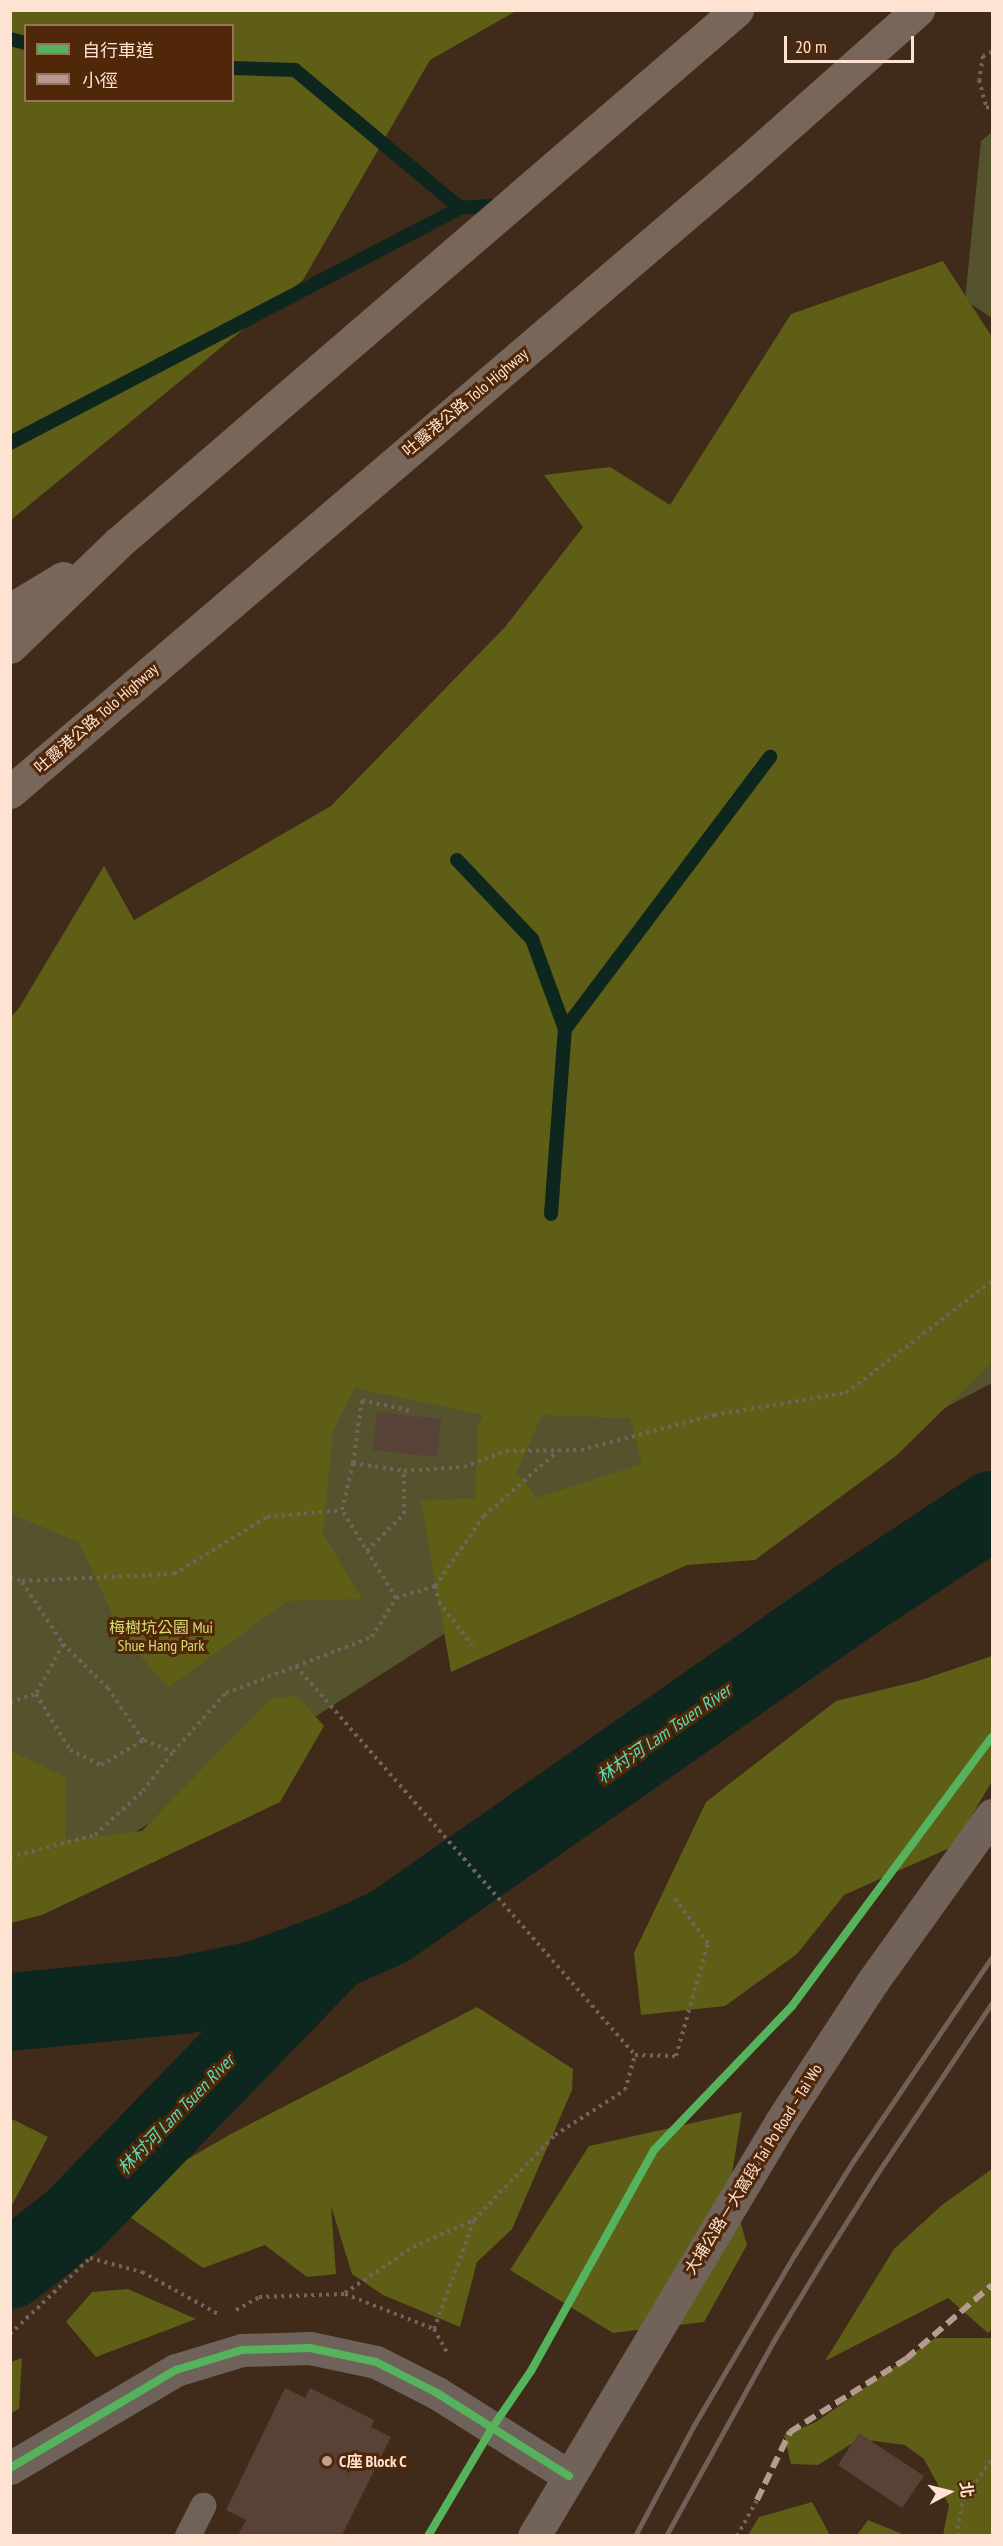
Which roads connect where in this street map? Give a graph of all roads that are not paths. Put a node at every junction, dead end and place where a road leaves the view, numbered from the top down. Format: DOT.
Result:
graph roads {
  1 [pos="737,10"];
  2 [pos="918,10"];
  3 [pos="118,543"];
  4 [pos="10,610"];
  5 [pos="10,647"];
  6 [pos="10,792"];
  7 [pos="993,1815"];
  8 [pos="10,2468"];
  9 [pos="569,2476"];
  10 [pos="203,2506"];
  11 [pos="188,2535"];
  12 [pos="534,2535"];
  1 -- 3 [label="highway"];
  2 -- 6 [label="highway, 吐露港公路 Tolo Highway"];
  3 -- 4 [label="highway"];
  3 -- 5 [label="highway"];
  7 -- 9 [label="main road, 大埔公路－大窩段 Tai Po Road – Tai Wo"];
  8 -- 9 [label="street"];
  9 -- 12 [label="main road, 大埔公路－大窩段 Tai Po Road – Tai Wo"];
  10 -- 11 [label="lane"];
}
